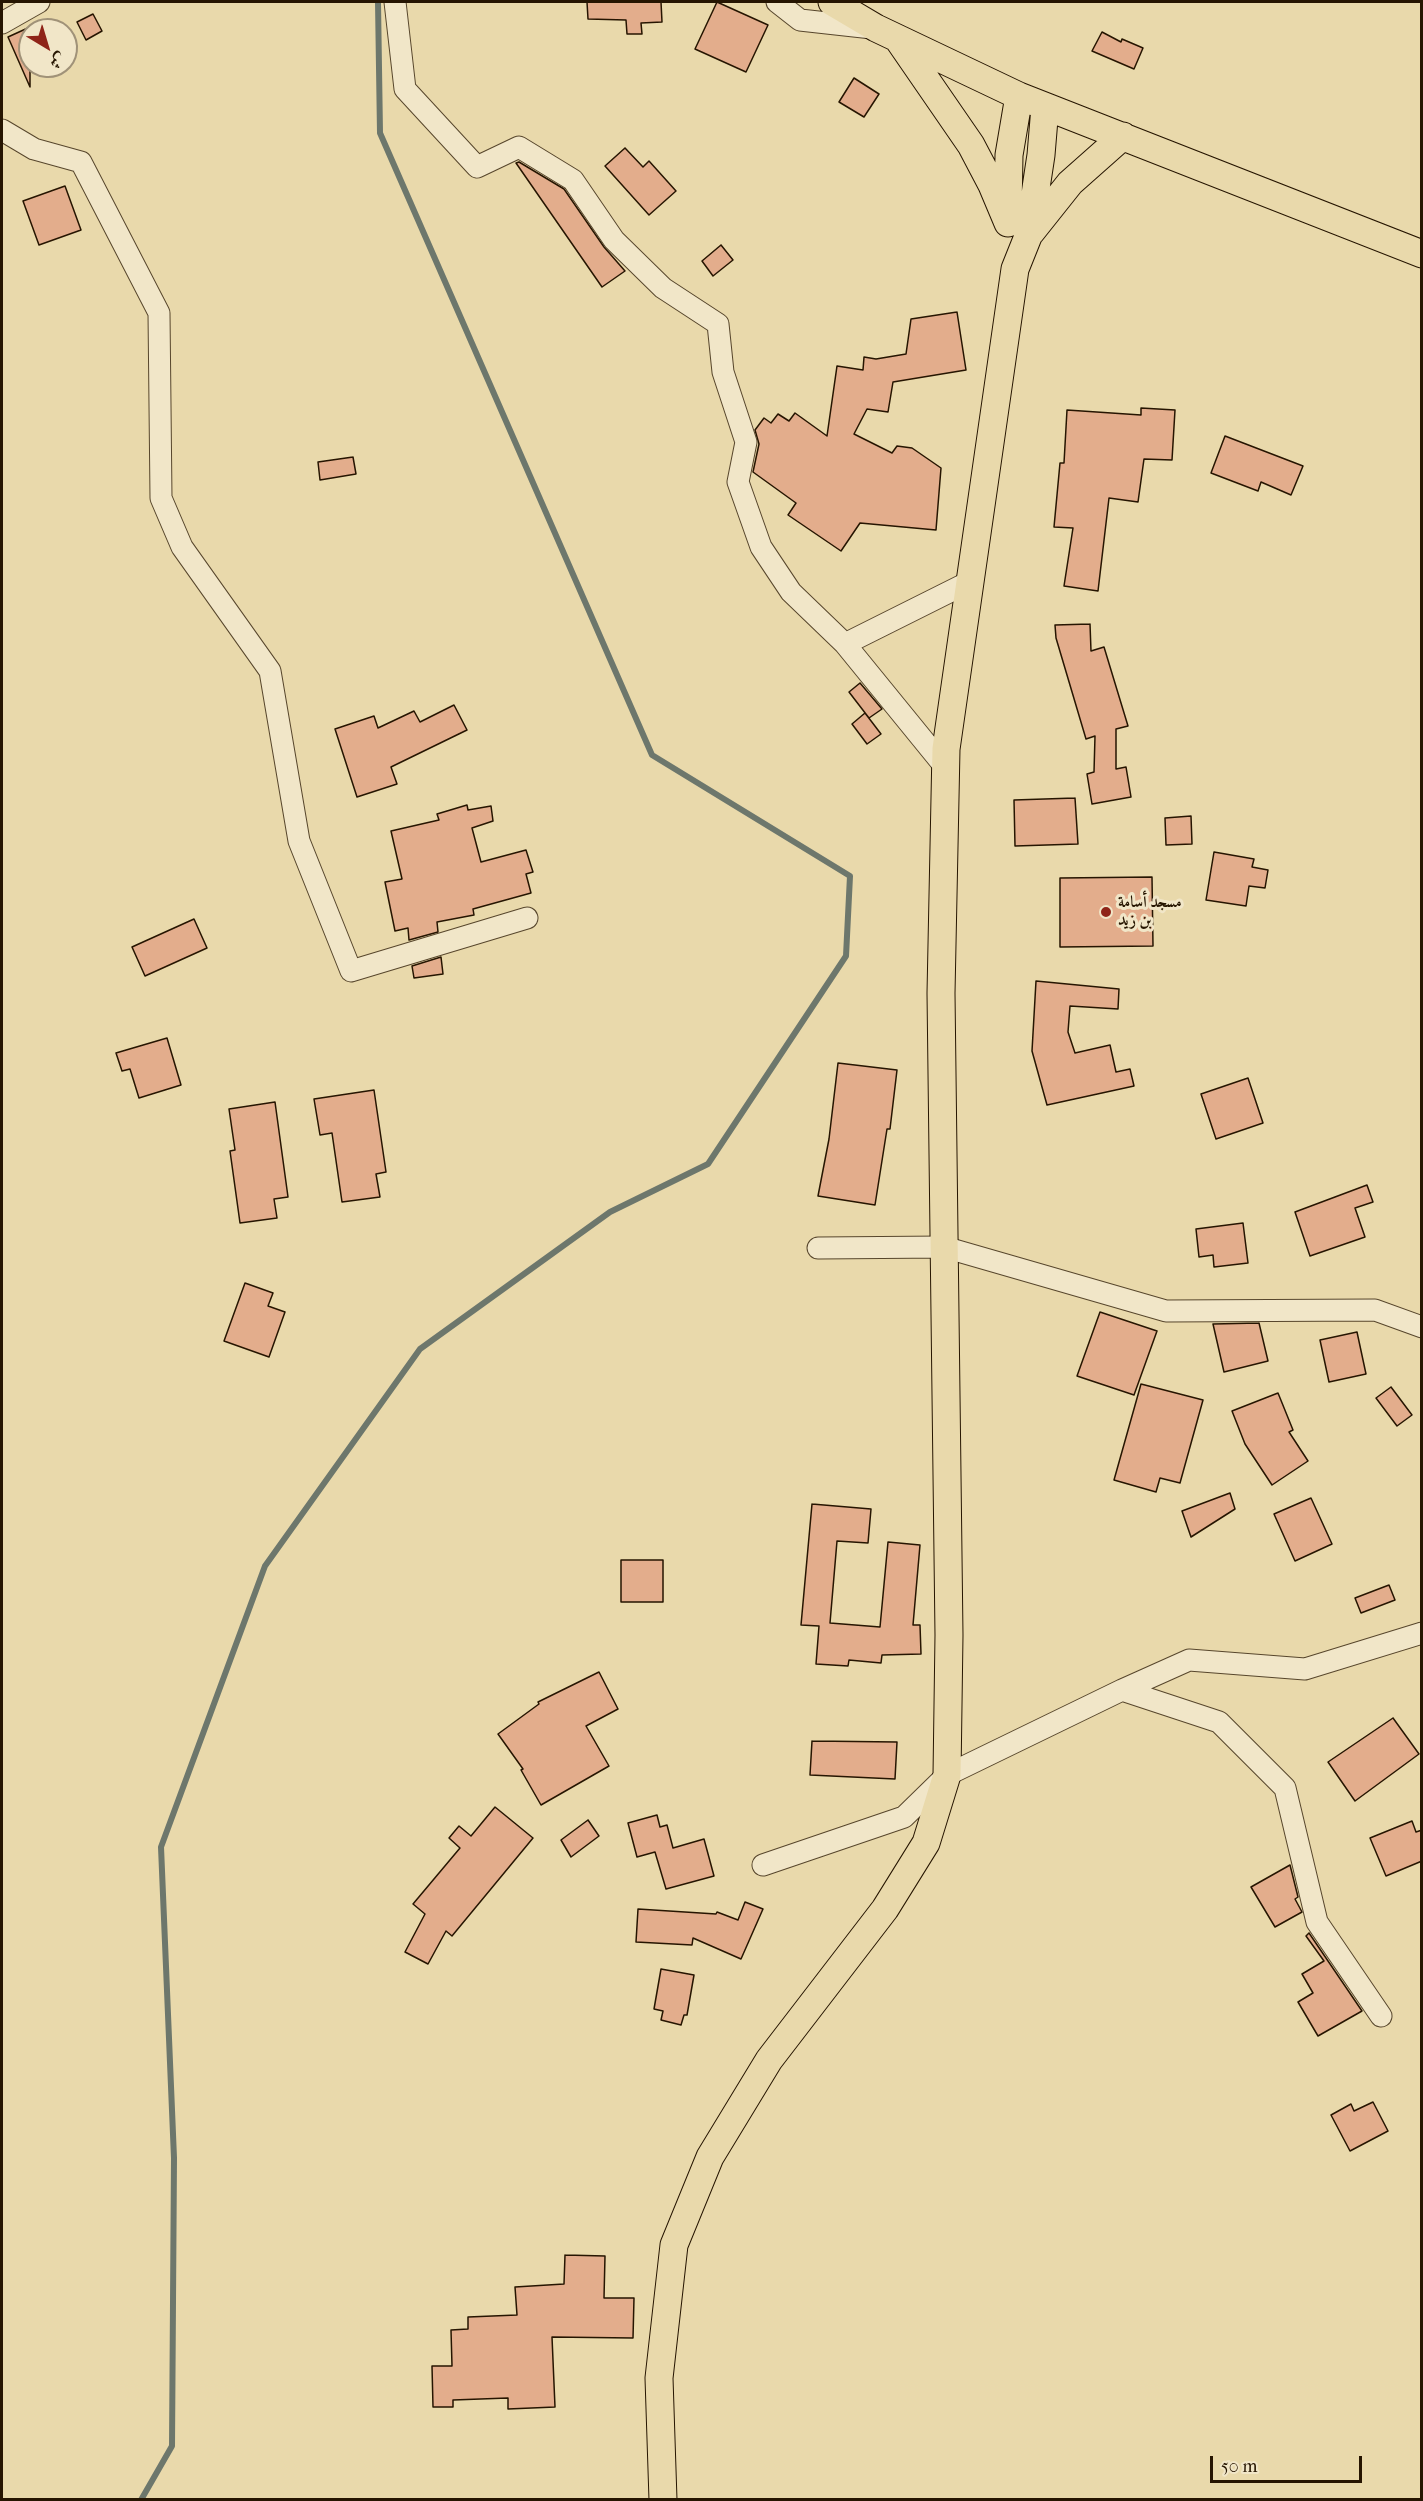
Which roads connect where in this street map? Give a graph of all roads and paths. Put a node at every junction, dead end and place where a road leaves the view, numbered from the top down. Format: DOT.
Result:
graph roads {
  1 [pos="39,2"];
  2 [pos="395,2"];
  3 [pos="777,2"];
  4 [pos="832,2"];
  5 [pos="2,23"];
  6 [pos="887,33"];
  7 [pos="1019,96"];
  8 [pos="1045,107"];
  9 [pos="2,130"];
  10 [pos="1123,136"];
  11 [pos="1019,229"];
  12 [pos="1422,254"];
  13 [pos="969,582"];
  14 [pos="845,644"];
  15 [pos="946,768"];
  16 [pos="527,918"];
  17 [pos="944,1247"];
  18 [pos="818,1248"];
  19 [pos="1422,1327"];
  20 [pos="1422,1633"];
  21 [pos="1122,1690"];
  22 [pos="947,1775"];
  23 [pos="763,1865"];
  24 [pos="1382,2016"];
  25 [pos="663,2499"];
  1 -- 5 [label="street"];
  2 -- 14 [label="street"];
  3 -- 6 [label="street"];
  4 -- 6 [label="main road"];
  6 -- 7 [label="main road"];
  6 -- 11 [label="main road"];
  7 -- 8 [label="main road"];
  7 -- 11 [label="main road"];
  8 -- 10 [label="main road"];
  8 -- 11 [label="main road"];
  9 -- 16 [label="street"];
  10 -- 11 [label="main road"];
  10 -- 12 [label="main road"];
  11 -- 13 [label="main road"];
  13 -- 14 [label="street"];
  13 -- 15 [label="main road"];
  14 -- 15 [label="street"];
  15 -- 17 [label="main road"];
  17 -- 18 [label="street"];
  17 -- 19 [label="street"];
  17 -- 22 [label="main road"];
  20 -- 21 [label="street"];
  21 -- 22 [label="street"];
  21 -- 24 [label="street"];
  22 -- 23 [label="street"];
  22 -- 25 [label="main road"];
}
